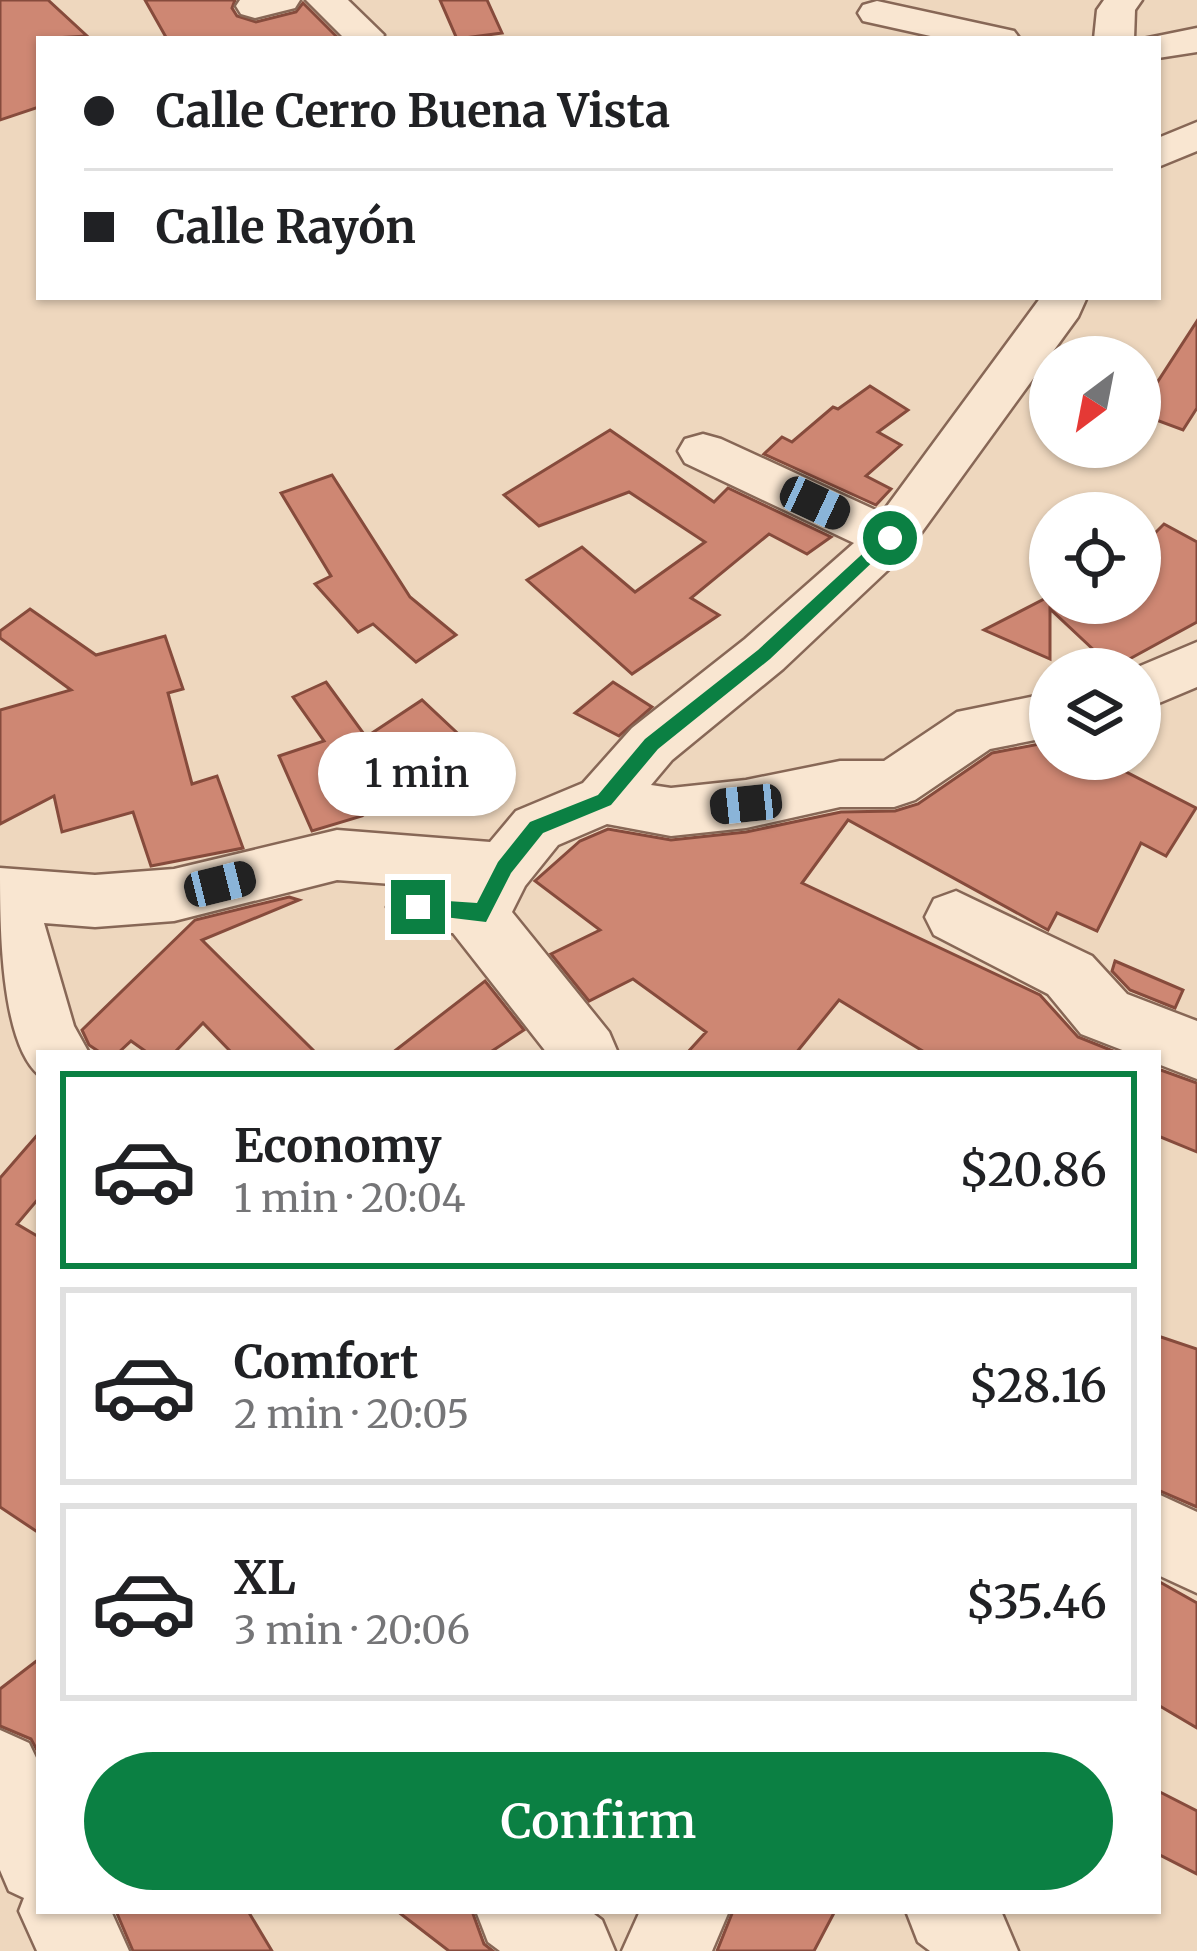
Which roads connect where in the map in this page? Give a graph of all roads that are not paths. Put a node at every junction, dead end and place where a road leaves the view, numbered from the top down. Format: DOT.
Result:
graph roads {
  1 [pos="325,0"];
  2 [pos="1123,0"];
  3 [pos="876,17"];
  4 [pos="364,35"];
  5 [pos="988,36"];
  6 [pos="1114,36"];
  7 [pos="1197,40"];
  8 [pos="1161,46"];
  9 [pos="1197,116"];
  10 [pos="1161,119"];
  11 [pos="1197,135"];
  12 [pos="1161,153"];
  13 [pos="1063,300"];
  14 [pos="703,451"];
  15 [pos="890,538"];
  16 [pos="1197,663"];
  17 [pos="1161,680"];
  18 [pos="1029,720"];
  19 [pos="604,800"];
  20 [pos="492,892"];
  21 [pos="3,894"];
  22 [pos="418,907"];
  23 [pos="956,917"];
  24 [pos="55,1050"];
  25 [pos="583,1050"];
  26 [pos="1197,1050"];
  27 [pos="1161,1535"];
  28 [pos="1197,1554"];
  29 [pos="0,1772"];
  30 [pos="36,1854"];
  31 [pos="64,1914"];
  32 [pos="523,1914"];
  33 [pos="684,1914"];
  34 [pos="953,1914"];
  35 [pos="85,1951"];
  36 [pos="571,1951"];
  37 [pos="666,1951"];
  38 [pos="974,1951"];
  1 -- 4 [label="street"];
  2 -- 6 [label="street"];
  3 -- 5 [label="street"];
  7 -- 8 [label="street"];
  9 -- 10 [label="street"];
  11 -- 12 [label="street"];
  13 -- 15 [label="street"];
  14 -- 15 [label="street"];
  15 -- 19 [label="street"];
  16 -- 17 [label="street"];
  18 -- 19 [label="street"];
  19 -- 20 [label="street"];
  20 -- 21 [label="street"];
  20 -- 22 [label="street"];
  20 -- 25 [label="street"];
  21 -- 24 [label="street"];
  23 -- 26 [label="street"];
  27 -- 28 [label="street"];
  29 -- 30 [label="street"];
  31 -- 35 [label="street"];
  32 -- 36 [label="street"];
  33 -- 37 [label="street"];
  34 -- 38 [label="street"];
}
